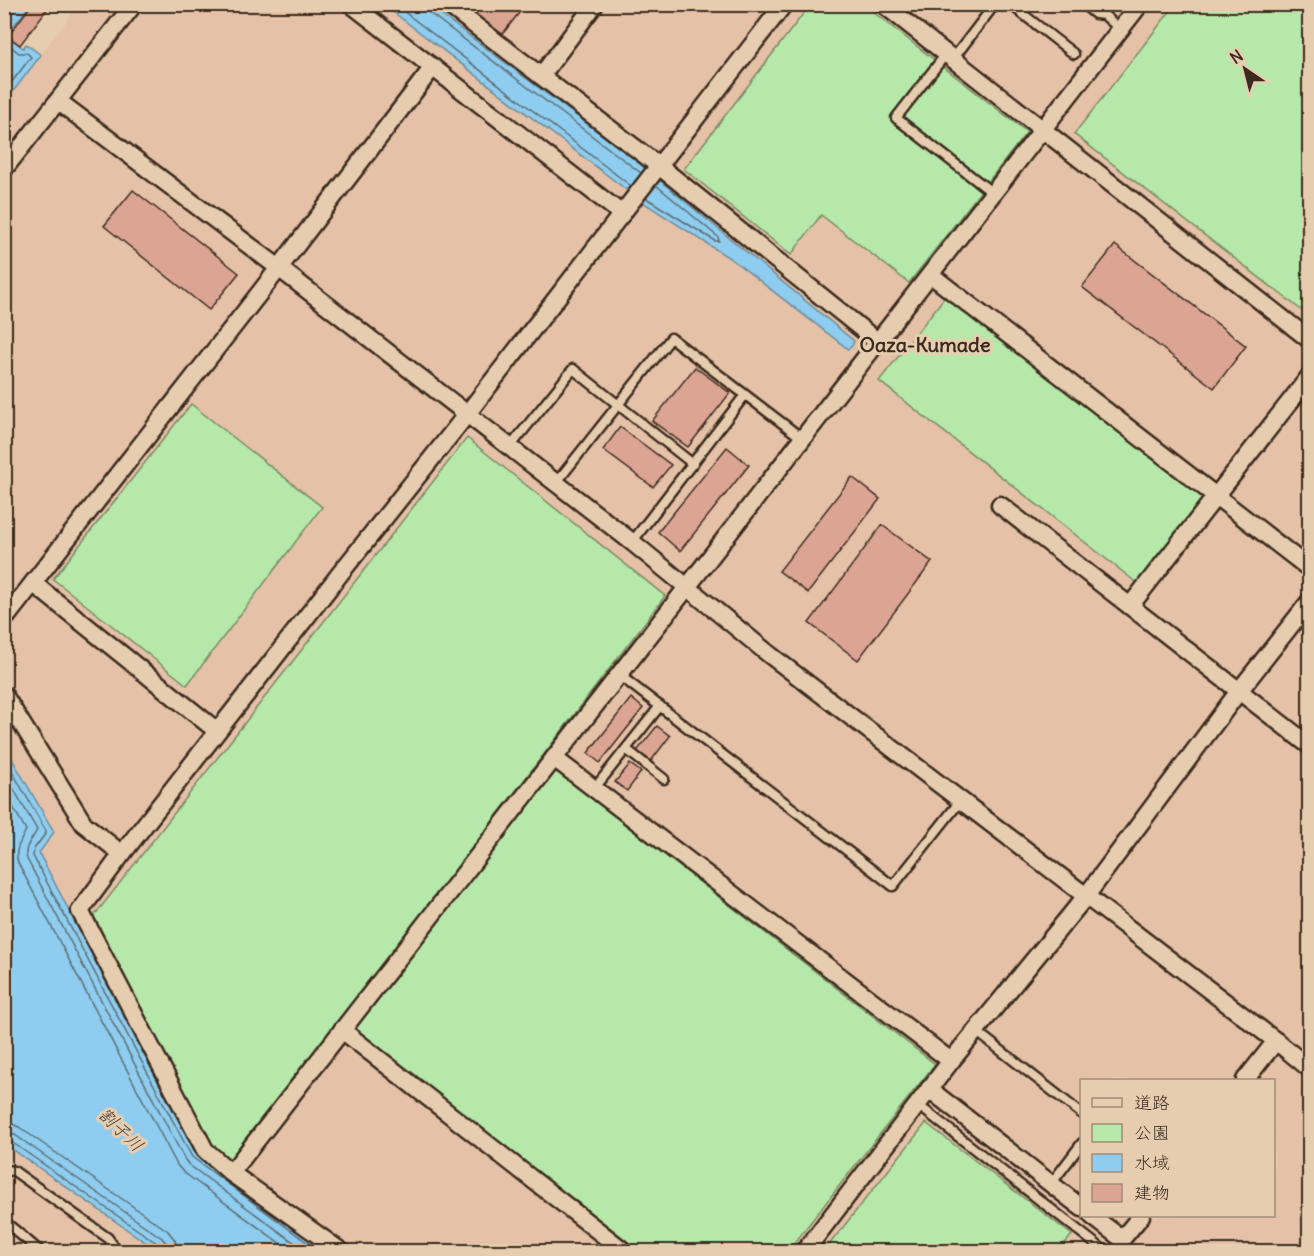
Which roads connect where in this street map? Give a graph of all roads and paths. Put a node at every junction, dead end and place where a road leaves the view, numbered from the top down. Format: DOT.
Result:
graph roads {
  1 [pos="134,4"];
  2 [pos="351,4"];
  3 [pos="447,4"];
  4 [pos="595,4"];
  5 [pos="784,4"];
  6 [pos="883,4"];
  7 [pos="995,4"];
  8 [pos="1010,4"];
  9 [pos="1083,4"];
  10 [pos="1140,4"];
  11 [pos="1121,30"];
  12 [pos="1074,54"];
  13 [pos="949,56"];
  14 [pos="434,67"];
  15 [pos="541,76"];
  16 [pos="58,101"];
  17 [pos="1044,131"];
  18 [pos="658,168"];
  19 [pos="4,169"];
  20 [pos="994,194"];
  21 [pos="622,214"];
  22 [pos="279,268"];
  23 [pos="931,275"];
  24 [pos="1310,340"];
  25 [pos="878,342"];
  26 [pos="1310,376"];
  27 [pos="746,395"];
  28 [pos="617,405"];
  29 [pos="467,414"];
  30 [pos="803,439"];
  31 [pos="510,447"];
  32 [pos="693,464"];
  33 [pos="556,483"];
  34 [pos="1216,496"];
  35 [pos="1000,505"];
  36 [pos="632,542"];
  37 [pos="1310,569"];
  38 [pos="34,584"];
  39 [pos="687,587"];
  40 [pos="1310,601"];
  41 [pos="1130,606"];
  42 [pos="4,620"];
  43 [pos="618,674"];
  44 [pos="1239,691"];
  45 [pos="4,695"];
  46 [pos="660,706"];
  47 [pos="217,731"];
  48 [pos="1310,746"];
  49 [pos="626,749"];
  50 [pos="554,758"];
  51 [pos="664,779"];
  52 [pos="594,789"];
  53 [pos="961,801"];
  54 [pos="122,854"];
  55 [pos="1086,896"];
  56 [pos="342,1030"];
  57 [pos="975,1031"];
  58 [pos="1276,1041"];
  59 [pos="951,1061"];
  60 [pos="1309,1066"];
  61 [pos="1246,1079"];
  62 [pos="929,1089"];
  63 [pos="918,1105"];
  64 [pos="1080,1112"];
  65 [pos="1080,1146"];
  66 [pos="4,1170"];
  67 [pos="231,1173"];
  68 [pos="1051,1184"];
  69 [pos="1080,1206"];
  70 [pos="1094,1217"];
  71 [pos="1139,1217"];
  72 [pos="4,1221"];
  73 [pos="41,1251"];
  74 [pos="117,1251"];
  75 [pos="342,1251"];
  76 [pos="625,1251"];
  77 [pos="804,1251"];
  78 [pos="1106,1251"];
  1 -- 16 [label="street"];
  2 -- 14 [label="street"];
  3 -- 15 [label="street"];
  4 -- 15 [label="street"];
  5 -- 18 [label="street"];
  6 -- 13 [label="street"];
  7 -- 13 [label="lane"];
  8 -- 12 [label="lane"];
  9 -- 11 [label="lane"];
  10 -- 11 [label="street"];
  11 -- 17 [label="street"];
  13 -- 17 [label="street"];
  13 -- 20 [label="lane"];
  14 -- 21 [label="street"];
  14 -- 22 [label="street"];
  15 -- 18 [label="street"];
  16 -- 19 [label="street"];
  16 -- 22 [label="street"];
  17 -- 20 [label="street"];
  17 -- 24 [label="street"];
  18 -- 21 [label="street"];
  18 -- 25 [label="street"];
  20 -- 23 [label="street"];
  21 -- 29 [label="street"];
  22 -- 29 [label="street"];
  22 -- 38 [label="street"];
  23 -- 25 [label="street"];
  23 -- 34 [label="street"];
  25 -- 30 [label="street"];
  26 -- 34 [label="street"];
  27 -- 28 [label="lane"];
  27 -- 30 [label="lane"];
  27 -- 32 [label="lane"];
  28 -- 31 [label="lane"];
  28 -- 32 [label="lane"];
  28 -- 33 [label="lane"];
  29 -- 31 [label="street"];
  29 -- 47 [label="street"];
  30 -- 39 [label="street"];
  31 -- 33 [label="street"];
  32 -- 36 [label="lane"];
  33 -- 36 [label="street"];
  34 -- 37 [label="street"];
  34 -- 41 [label="street"];
  35 -- 41 [label="street"];
  36 -- 39 [label="street"];
  38 -- 42 [label="street"];
  38 -- 47 [label="street"];
  39 -- 43 [label="street"];
  39 -- 53 [label="street"];
  40 -- 44 [label="street"];
  41 -- 44 [label="street"];
  43 -- 46 [label="lane"];
  43 -- 50 [label="street"];
  44 -- 48 [label="street"];
  44 -- 55 [label="street"];
  45 -- 54 [label="street"];
  46 -- 49 [label="lane"];
  46 -- 53 [label="lane"];
  47 -- 54 [label="street"];
  49 -- 51 [label="lane"];
  49 -- 52 [label="lane"];
  50 -- 52 [label="street"];
  50 -- 56 [label="street"];
  52 -- 59 [label="street"];
  53 -- 55 [label="street"];
  54 -- 67 [label="street"];
  55 -- 57 [label="street"];
  55 -- 58 [label="street"];
  56 -- 67 [label="street"];
  56 -- 76 [label="street"];
  57 -- 59 [label="street"];
  57 -- 64 [label="lane"];
  58 -- 60 [label="street"];
  58 -- 61 [label="street"];
  59 -- 62 [label="street"];
  62 -- 63 [label="street"];
  62 -- 68 [label="street"];
  63 -- 77 [label="street"];
  63 -- 78 [label="lane"];
  65 -- 68 [label="lane"];
  66 -- 74 [label="lane"];
  67 -- 75 [label="street"];
  68 -- 69 [label="street"];
  70 -- 71 [label="street"];
  72 -- 73 [label="lane"];
}
